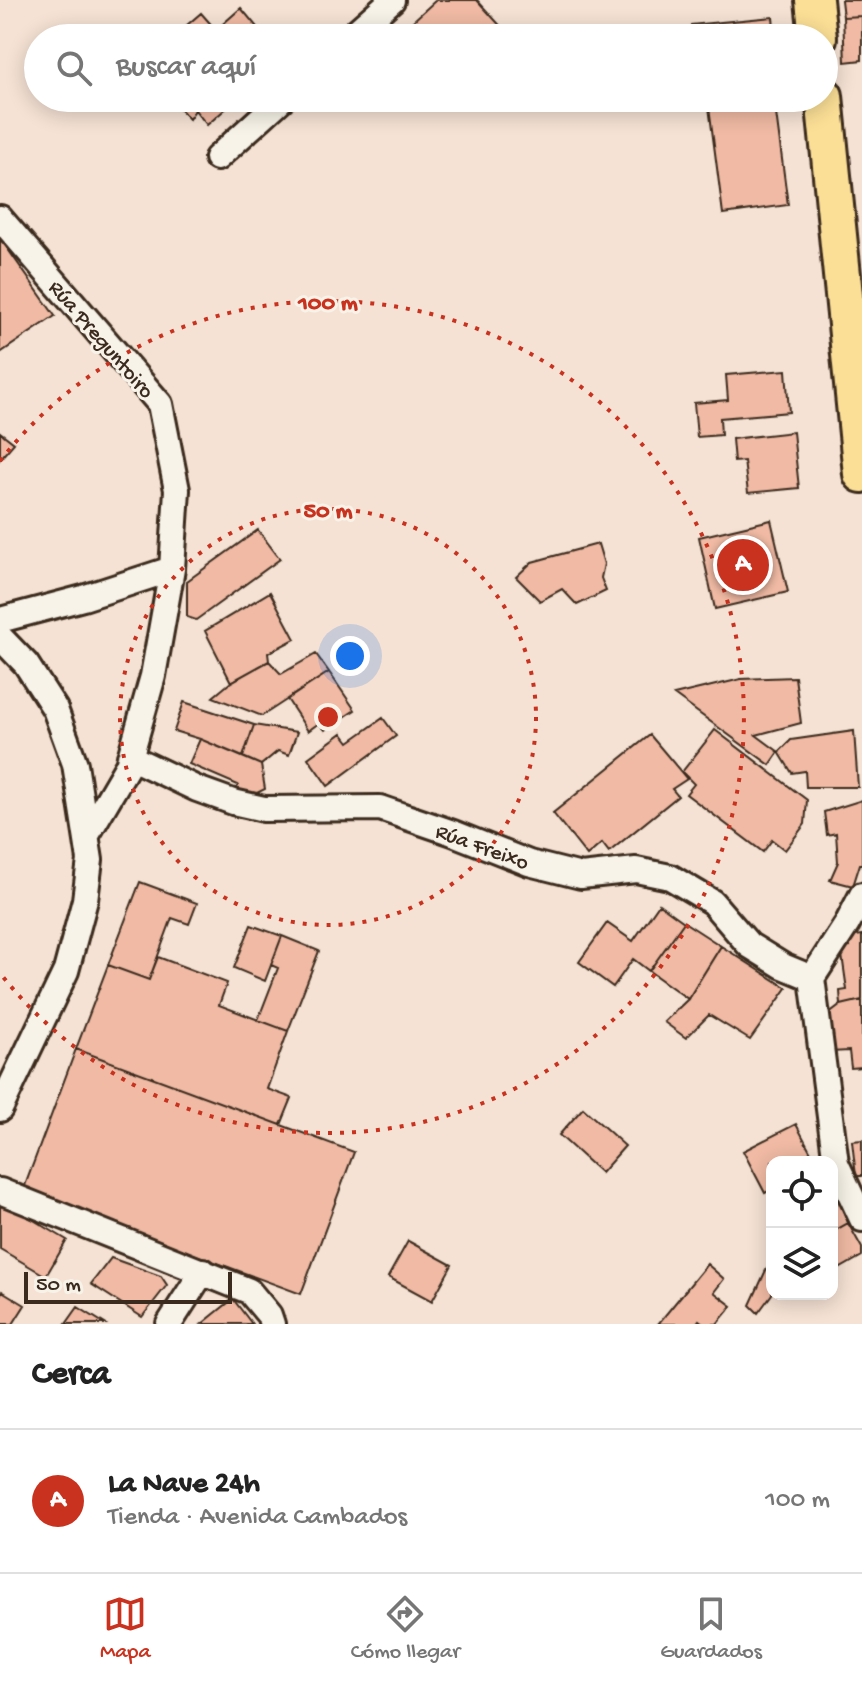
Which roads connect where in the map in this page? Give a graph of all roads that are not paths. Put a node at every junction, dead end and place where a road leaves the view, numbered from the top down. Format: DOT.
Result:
graph roads {
  1 [pos="392,0"];
  2 [pos="814,0"];
  3 [pos="365,24"];
  4 [pos="817,24"];
  5 [pos="268,112"];
  6 [pos="826,112"];
  7 [pos="217,158"];
  8 [pos="0,218"];
  9 [pos="862,474"];
  10 [pos="172,569"];
  11 [pos="0,620"];
  12 [pos="0,637"];
  13 [pos="130,757"];
  14 [pos="87,835"];
  15 [pos="862,895"];
  16 [pos="812,978"];
  17 [pos="0,1109"];
  18 [pos="0,1191"];
  19 [pos="862,1219"];
  20 [pos="203,1271"];
  21 [pos="169,1324"];
  22 [pos="272,1324"];
  1 -- 3 [label="street"];
  2 -- 4 [label="main road"];
  5 -- 7 [label="street"];
  6 -- 9 [label="main road"];
  8 -- 10 [label="street, Rúa Preguntoiro"];
  10 -- 11 [label="street"];
  10 -- 13 [label="street, Rúa Preguntoiro"];
  12 -- 14 [label="street"];
  13 -- 14 [label="street, Rúa Preguntoiro"];
  13 -- 16 [label="street, Rúa Freixo"];
  14 -- 17 [label="street"];
  15 -- 16 [label="street"];
  16 -- 19 [label="street"];
  18 -- 20 [label="street"];
  20 -- 21 [label="street"];
  20 -- 22 [label="street"];
}
